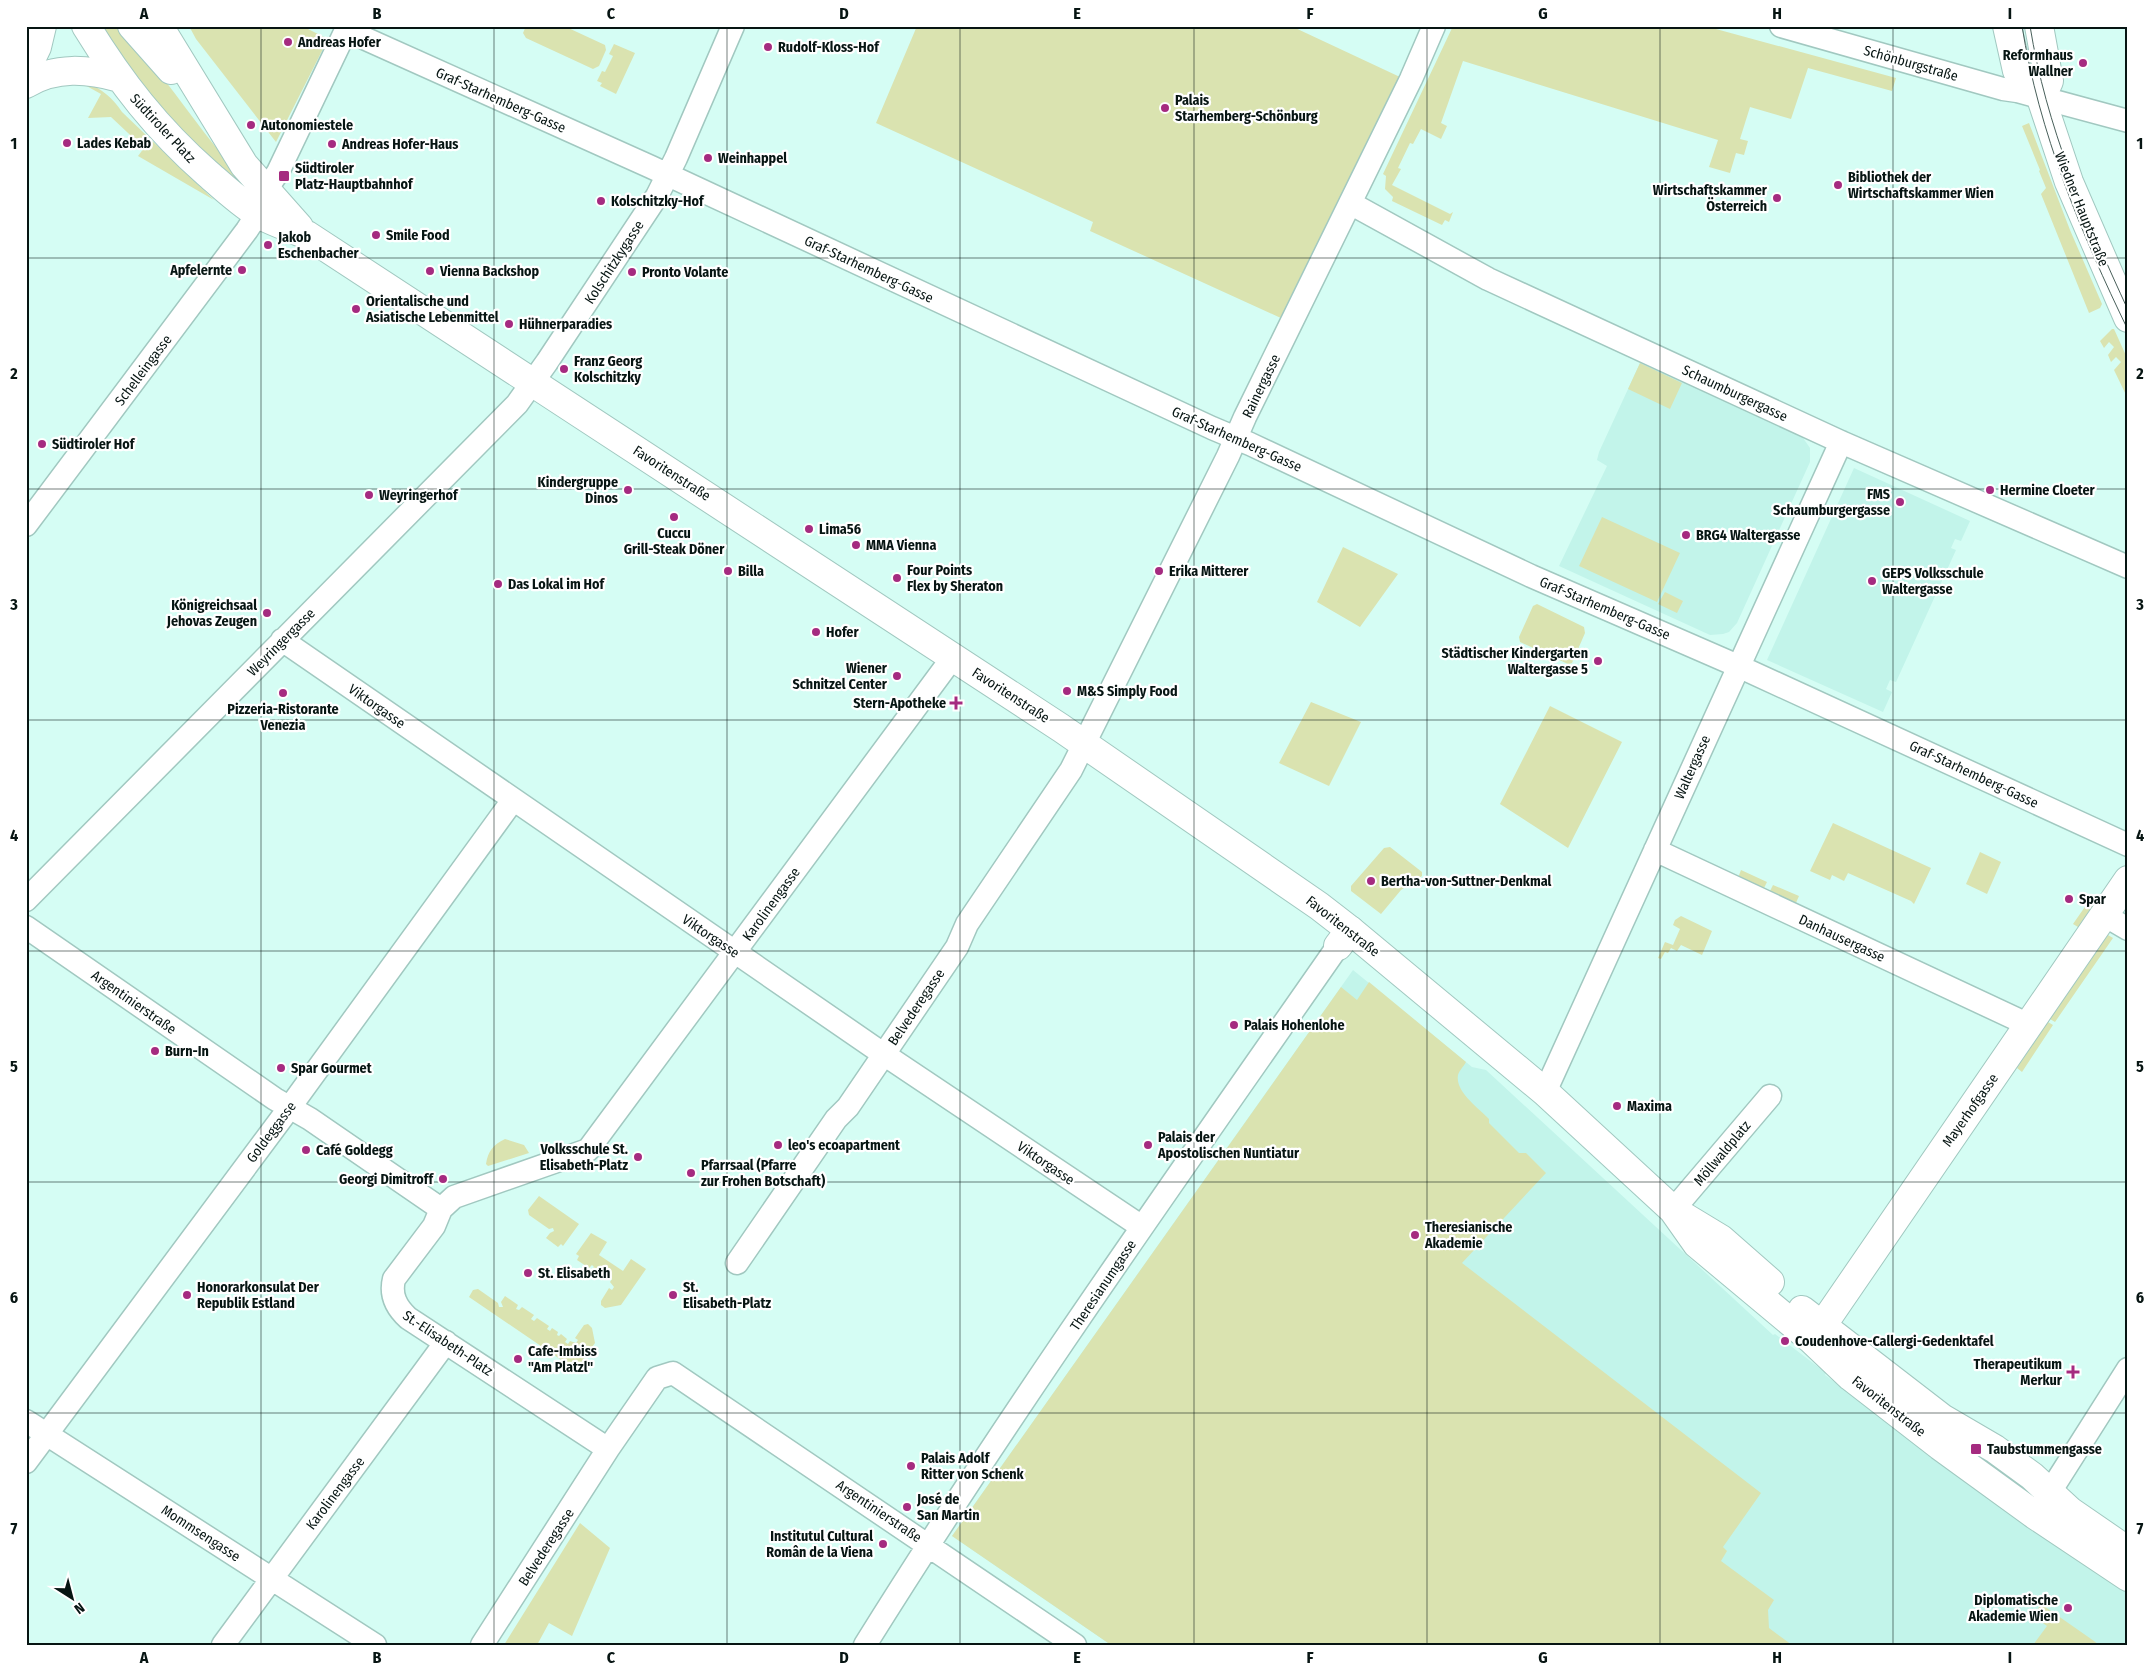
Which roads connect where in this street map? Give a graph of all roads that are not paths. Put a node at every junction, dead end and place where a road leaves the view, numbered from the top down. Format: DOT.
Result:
graph roads {
  1 [pos="42,26"];
  2 [pos="86,26"];
  3 [pos="132,26"];
  4 [pos="159,26"];
  5 [pos="733,26"];
  6 [pos="1434,26"];
  7 [pos="1781,26"];
  8 [pos="2007,26"];
  9 [pos="2039,26"];
  10 [pos="348,28"];
  11 [pos="26,70"];
  12 [pos="120,78"];
  13 [pos="26,84"];
  14 [pos="2041,98"];
  15 [pos="2128,121"];
  16 [pos="216,122"];
  17 [pos="668,175"];
  18 [pos="267,192"];
  19 [pos="1350,203"];
  20 [pos="2128,318"];
  21 [pos="532,382"];
  22 [pos="1236,438"];
  23 [pos="1841,442"];
  24 [pos="26,525"];
  25 [pos="2128,567"];
  26 [pos="282,640"];
  27 [pos="953,657"];
  28 [pos="1738,666"];
  29 [pos="1085,744"];
  30 [pos="513,800"];
  31 [pos="2128,845"];
  32 [pos="1655,850"];
  33 [pos="2128,880"];
  34 [pos="26,900"];
  35 [pos="2104,915"];
  36 [pos="26,927"];
  37 [pos="2128,929"];
  38 [pos="1344,938"];
  39 [pos="735,952"];
  40 [pos="2029,1025"];
  41 [pos="884,1054"];
  42 [pos="1545,1092"];
  43 [pos="1770,1096"];
  44 [pos="290,1107"];
  45 [pos="588,1150"];
  46 [pos="441,1209"];
  47 [pos="1673,1210"];
  48 [pos="1142,1227"];
  49 [pos="737,1263"];
  50 [pos="1817,1333"];
  51 [pos="446,1342"];
  52 [pos="2128,1369"];
  53 [pos="26,1421"];
  54 [pos="47,1435"];
  55 [pos="608,1449"];
  56 [pos="26,1462"];
  57 [pos="2050,1492"];
  58 [pos="2035,1515"];
  59 [pos="927,1544"];
  60 [pos="2128,1552"];
  61 [pos="2128,1577"];
  62 [pos="272,1578"];
  63 [pos="223,1645"];
  64 [pos="375,1645"];
  65 [pos="482,1645"];
  66 [pos="865,1645"];
  67 [pos="1076,1645"];
  1 -- 11 [label="main road"];
  2 -- 12 [label="main road, Südtiroler Platz"];
  3 -- 16 [label="main road"];
  4 -- 16 [label="main road"];
  5 -- 17 [label="street, Kolschitzkygasse"];
  6 -- 19 [label="street, Rainergasse"];
  7 -- 14 [label="street, Schönburgstraße"];
  8 -- 14 [label="main road, Wiedner Hauptstraße"];
  9 -- 14 [label="main road"];
  10 -- 17 [label="street, Graf-Starhemberg-Gasse"];
  10 -- 18 [label="street"];
  12 -- 13 [label="main road"];
  12 -- 18 [label="main road, Südtiroler Platz"];
  14 -- 15 [label="street, Schönburgstraße"];
  14 -- 20 [label="main road, Wiedner Hauptstraße"];
  16 -- 18 [label="main road"];
  17 -- 21 [label="street, Kolschitzkygasse"];
  17 -- 22 [label="street, Graf-Starhemberg-Gasse"];
  18 -- 21 [label="main road, Favoritenstraße"];
  18 -- 24 [label="street, Schelleingasse"];
  19 -- 22 [label="street, Rainergasse"];
  19 -- 23 [label="street, Schaumburgergasse"];
  21 -- 26 [label="street, Weyringergasse"];
  21 -- 27 [label="main road, Favoritenstraße"];
  22 -- 28 [label="street, Graf-Starhemberg-Gasse"];
  22 -- 29 [label="street, Rainergasse"];
  23 -- 25 [label="street, Schaumburgergasse"];
  23 -- 28 [label="street, Waltergasse"];
  26 -- 30 [label="street, Viktorgasse"];
  26 -- 34 [label="street, Weyringergasse"];
  27 -- 29 [label="main road, Favoritenstraße"];
  27 -- 39 [label="street, Karolinengasse"];
  28 -- 31 [label="street, Graf-Starhemberg-Gasse"];
  28 -- 32 [label="street, Waltergasse"];
  29 -- 38 [label="main road, Favoritenstraße"];
  29 -- 41 [label="street, Belvederegasse"];
  30 -- 39 [label="street, Viktorgasse"];
  30 -- 44 [label="street, Goldeggasse"];
  32 -- 40 [label="street, Danhausergasse"];
  32 -- 42 [label="street, Waltergasse"];
  33 -- 35 [label="main road, Mayerhofgasse"];
  35 -- 37 [label="street"];
  35 -- 40 [label="main road, Mayerhofgasse"];
  36 -- 44 [label="street, Argentinierstraße"];
  38 -- 42 [label="main road, Favoritenstraße"];
  38 -- 48 [label="street, Theresianumgasse"];
  39 -- 41 [label="street, Viktorgasse"];
  39 -- 45 [label="street, Karolinengasse"];
  40 -- 50 [label="main road, Mayerhofgasse"];
  41 -- 48 [label="street, Viktorgasse"];
  41 -- 49 [label="street, Belvederegasse"];
  42 -- 47 [label="main road, Favoritenstraße"];
  43 -- 47 [label="street, Möllwaldplatz"];
  44 -- 46 [label="street, Argentinierstraße"];
  44 -- 54 [label="street, Goldeggasse"];
  45 -- 46 [label="street, St.-Elisabeth-Platz"];
  46 -- 51 [label="street, St.-Elisabeth-Platz"];
  47 -- 50 [label="main road, Favoritenstraße"];
  48 -- 59 [label="street, Theresianumgasse"];
  50 -- 57 [label="main road, Favoritenstraße"];
  50 -- 58 [label="main road, Favoritenstraße"];
  51 -- 55 [label="street, St.-Elisabeth-Platz"];
  51 -- 62 [label="street, Karolinengasse"];
  52 -- 57 [label="street"];
  53 -- 54 [label="street, Mommsengasse"];
  54 -- 56 [label="street, Goldeggasse"];
  54 -- 62 [label="street, Mommsengasse"];
  55 -- 59 [label="street, Argentinierstraße"];
  55 -- 65 [label="street, Belvederegasse"];
  57 -- 58 [label="street"];
  57 -- 60 [label="main road, Favoritenstraße"];
  58 -- 61 [label="main road, Favoritenstraße"];
  59 -- 66 [label="street, Theresianumgasse"];
  59 -- 67 [label="street, Argentinierstraße"];
  62 -- 63 [label="street, Karolinengasse"];
  62 -- 64 [label="street, Mommsengasse"];
}
